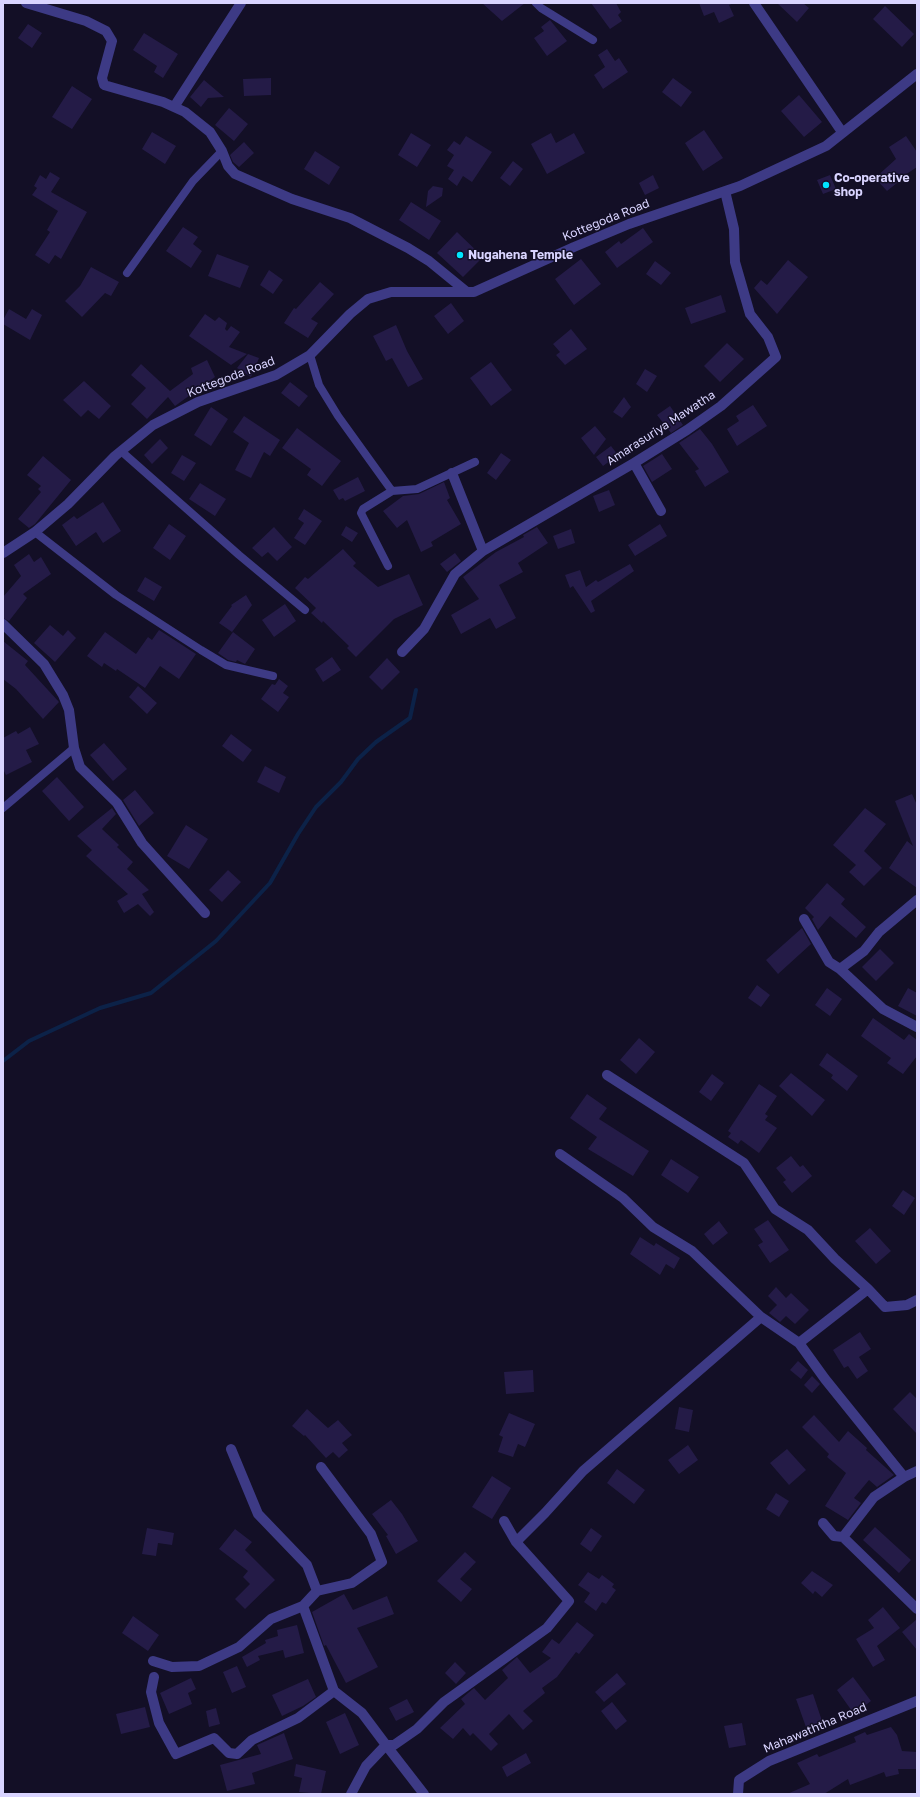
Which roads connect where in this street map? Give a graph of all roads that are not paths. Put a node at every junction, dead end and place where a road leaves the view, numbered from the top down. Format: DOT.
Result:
graph roads {
  1 [pos="26,3"];
  2 [pos="241,3"];
  3 [pos="536,3"];
  4 [pos="754,3"];
  5 [pos="593,40"];
  6 [pos="917,74"];
  7 [pos="174,107"];
  8 [pos="842,132"];
  9 [pos="222,151"];
  10 [pos="725,191"];
  11 [pos="127,273"];
  12 [pos="467,292"];
  13 [pos="310,355"];
  14 [pos="121,451"];
  15 [pos="475,462"];
  16 [pos="634,463"];
  17 [pos="452,473"];
  18 [pos="392,491"];
  19 [pos="661,511"];
  20 [pos="35,532"];
  21 [pos="483,551"];
  22 [pos="3,553"];
  23 [pos="388,566"];
  24 [pos="305,610"];
  25 [pos="3,624"];
  26 [pos="402,652"];
  27 [pos="273,676"];
  28 [pos="74,748"];
  29 [pos="3,808"];
  30 [pos="917,900"];
  31 [pos="205,914"];
  32 [pos="804,919"];
  33 [pos="840,969"];
  34 [pos="917,1027"];
  35 [pos="607,1074"];
  36 [pos="560,1154"];
  37 [pos="868,1289"];
  38 [pos="917,1300"];
  39 [pos="761,1317"];
  40 [pos="799,1343"];
  41 [pos="231,1449"];
  42 [pos="321,1467"];
  43 [pos="917,1471"];
  44 [pos="904,1477"];
  45 [pos="504,1521"];
  46 [pos="823,1522"];
  47 [pos="843,1537"];
  48 [pos="516,1542"];
  49 [pos="317,1591"];
  50 [pos="303,1606"];
  51 [pos="917,1609"];
  52 [pos="152,1661"];
  53 [pos="154,1677"];
  54 [pos="334,1691"];
  55 [pos="917,1701"];
  56 [pos="386,1745"];
  57 [pos="351,1794"];
  58 [pos="424,1794"];
  59 [pos="738,1794"];
  1 -- 7 [label="street"];
  2 -- 7 [label="street"];
  3 -- 5 [label="lane"];
  4 -- 8 [label="street"];
  6 -- 8 [label="street, Kottegoda Road"];
  7 -- 9 [label="street"];
  8 -- 10 [label="street, Kottegoda Road"];
  9 -- 11 [label="lane"];
  9 -- 12 [label="street"];
  10 -- 12 [label="street, Kottegoda Road"];
  10 -- 16 [label="street, Amarasuriya Mawatha"];
  12 -- 13 [label="street, Kottegoda Road"];
  13 -- 14 [label="street, Kottegoda Road"];
  13 -- 18 [label="lane"];
  14 -- 20 [label="street, Kottegoda Road"];
  14 -- 24 [label="lane"];
  15 -- 17 [label="lane"];
  16 -- 19 [label="street"];
  16 -- 21 [label="street, Amarasuriya Mawatha"];
  17 -- 18 [label="lane"];
  17 -- 21 [label="street"];
  18 -- 23 [label="lane"];
  20 -- 22 [label="street, Kottegoda Road"];
  20 -- 27 [label="lane"];
  21 -- 26 [label="street, Amarasuriya Mawatha"];
  25 -- 28 [label="street"];
  28 -- 29 [label="lane"];
  28 -- 31 [label="street"];
  30 -- 33 [label="street"];
  32 -- 33 [label="street"];
  33 -- 34 [label="street"];
  35 -- 37 [label="street"];
  36 -- 39 [label="street"];
  37 -- 38 [label="street"];
  37 -- 40 [label="street"];
  39 -- 40 [label="street"];
  39 -- 48 [label="street"];
  40 -- 44 [label="street"];
  41 -- 49 [label="street"];
  42 -- 49 [label="street"];
  43 -- 44 [label="street"];
  44 -- 47 [label="street"];
  45 -- 48 [label="street"];
  46 -- 47 [label="street"];
  47 -- 51 [label="street"];
  48 -- 56 [label="street"];
  49 -- 50 [label="street"];
  50 -- 52 [label="street"];
  50 -- 54 [label="street"];
  53 -- 54 [label="street"];
  54 -- 56 [label="street"];
  55 -- 59 [label="street, Mahawaththa Road"];
  56 -- 57 [label="street"];
  56 -- 58 [label="street"];
}
